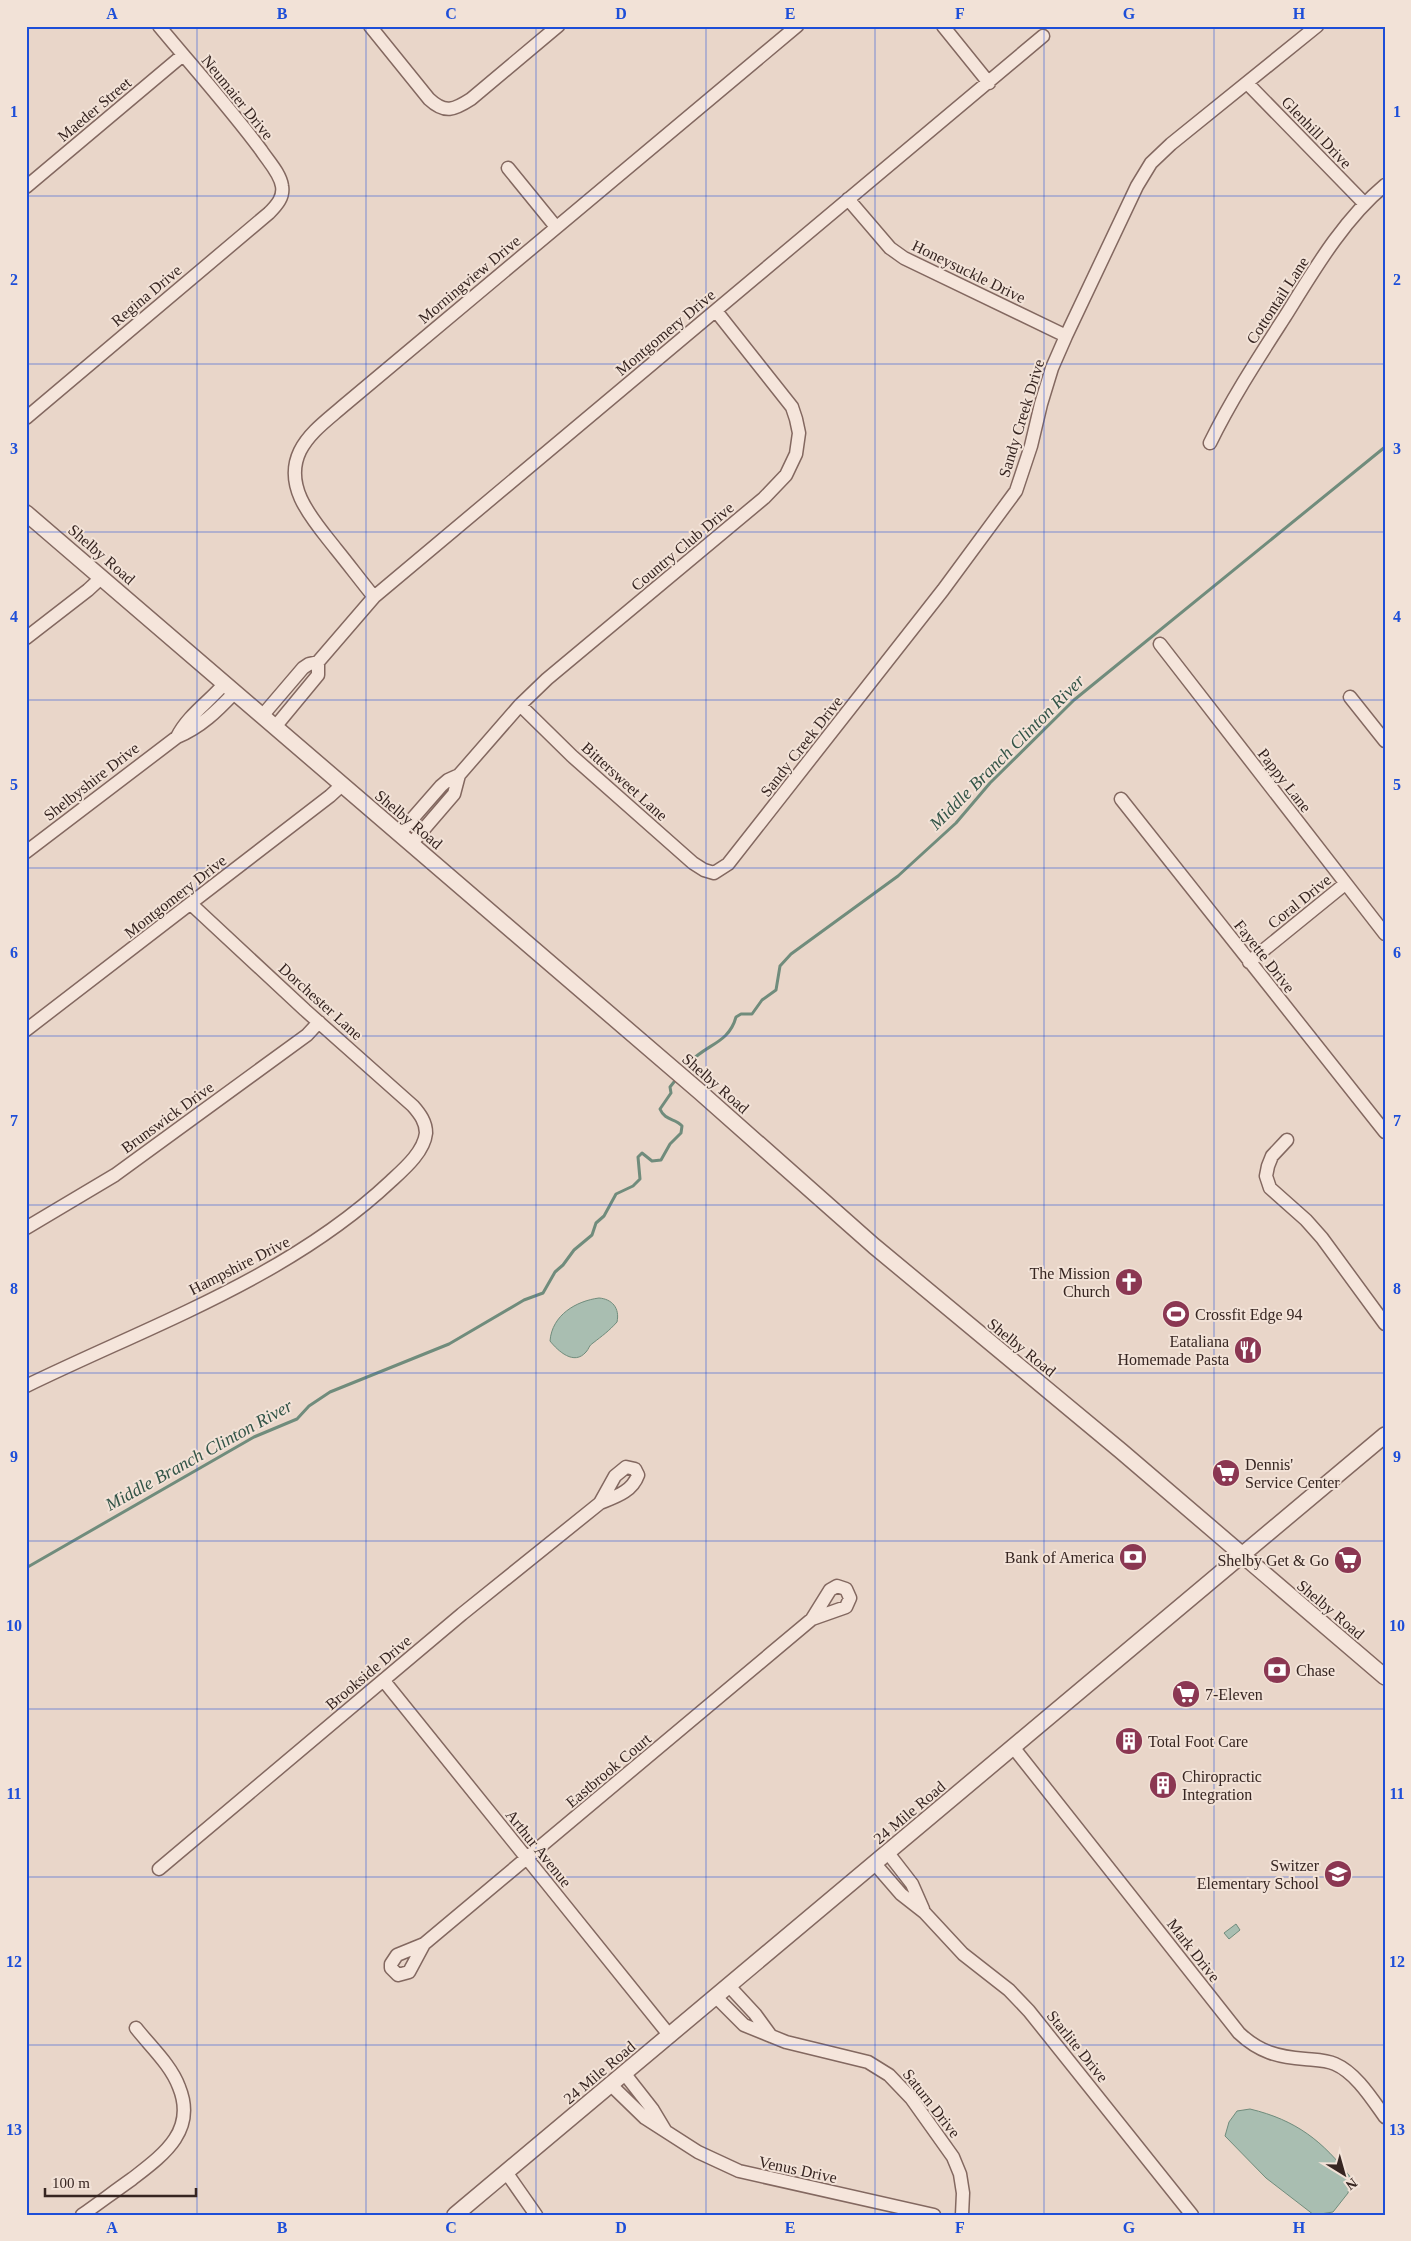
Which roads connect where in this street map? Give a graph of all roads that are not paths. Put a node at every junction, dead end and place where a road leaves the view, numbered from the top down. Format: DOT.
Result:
graph roads {
  1 [pos="159,26"];
  2 [pos="370,26"];
  3 [pos="558,26"];
  4 [pos="797,26"];
  5 [pos="943,26"];
  6 [pos="1317,26"];
  7 [pos="1043,36"];
  8 [pos="183,55"];
  9 [pos="989,83"];
  10 [pos="1247,83"];
  11 [pos="508,168"];
  12 [pos="1385,185"];
  13 [pos="26,187"];
  14 [pos="282,194"];
  15 [pos="848,199"];
  16 [pos="1364,202"];
  17 [pos="556,227"];
  18 [pos="716,310"];
  19 [pos="1066,336"];
  20 [pos="26,418"];
  21 [pos="1210,443"];
  22 [pos="26,513"];
  23 [pos="102,576"];
  24 [pos="374,597"];
  25 [pos="26,638"];
  26 [pos="1160,644"];
  27 [pos="318,662"];
  28 [pos="230,688"];
  29 [pos="1350,698"];
  30 [pos="520,705"];
  31 [pos="262,716"];
  32 [pos="275,727"];
  33 [pos="1385,741"];
  34 [pos="459,775"];
  35 [pos="342,785"];
  36 [pos="1121,799"];
  37 [pos="399,834"];
  38 [pos="411,844"];
  39 [pos="26,852"];
  40 [pos="714,872"];
  41 [pos="1345,884"];
  42 [pos="191,904"];
  43 [pos="1385,934"];
  44 [pos="1249,962"];
  45 [pos="319,1022"];
  46 [pos="26,1030"];
  47 [pos="425,1125"];
  48 [pos="1385,1132"];
  49 [pos="1287,1140"];
  50 [pos="26,1228"];
  51 [pos="1385,1324"];
  52 [pos="26,1386"];
  53 [pos="1385,1434"];
  54 [pos="600,1503"];
  55 [pos="1240,1555"];
  56 [pos="812,1619"];
  57 [pos="1385,1677"];
  58 [pos="384,1681"];
  59 [pos="1014,1747"];
  60 [pos="888,1853"];
  61 [pos="526,1859"];
  62 [pos="875,1864"];
  63 [pos="158,1869"];
  64 [pos="924,1912"];
  65 [pos="424,1944"];
  66 [pos="729,1986"];
  67 [pos="716,1997"];
  68 [pos="136,2028"];
  69 [pos="670,2036"];
  70 [pos="771,2036"];
  71 [pos="624,2073"];
  72 [pos="611,2085"];
  73 [pos="1385,2117"];
  74 [pos="665,2130"];
  75 [pos="506,2172"];
  76 [pos="1190,2214"];
  77 [pos="82,2215"];
  78 [pos="455,2215"];
  79 [pos="536,2215"];
  80 [pos="934,2215"];
  81 [pos="962,2215"];
  1 -- 8 [label="street, Neumaier Drive"];
  2 -- 3 [label="street"];
  4 -- 17 [label="street, Morningview Drive"];
  5 -- 9 [label="street"];
  6 -- 10 [label="street, Sandy Creek Drive"];
  7 -- 9 [label="street, Montgomery Drive"];
  8 -- 13 [label="street, Maeder Street"];
  8 -- 14 [label="street, Neumaier Drive"];
  9 -- 15 [label="street, Montgomery Drive"];
  10 -- 16 [label="street, Glenhill Drive"];
  10 -- 19 [label="street, Sandy Creek Drive"];
  11 -- 17 [label="street"];
  12 -- 16 [label="street, Cottontail Lane"];
  14 -- 20 [label="street, Regina Drive"];
  15 -- 18 [label="street, Montgomery Drive"];
  15 -- 19 [label="street, Honeysuckle Drive"];
  16 -- 21 [label="street, Cottontail Lane"];
  17 -- 24 [label="street, Morningview Drive"];
  18 -- 24 [label="street, Montgomery Drive"];
  18 -- 30 [label="street, Country Club Drive"];
  19 -- 40 [label="street, Sandy Creek Drive"];
  22 -- 23 [label="street, Shelby Road"];
  23 -- 25 [label="street"];
  23 -- 28 [label="street, Shelby Road"];
  24 -- 27 [label="street, Montgomery Drive"];
  26 -- 41 [label="street, Pappy Lane"];
  27 -- 31 [label="street, Montgomery Drive"];
  27 -- 32 [label="street, Montgomery Drive"];
  28 -- 31 [label="street, Shelby Road"];
  28 -- 39 [label="street, Shelbyshire Drive"];
  29 -- 33 [label="street"];
  30 -- 34 [label="street, Country Club Drive"];
  30 -- 40 [label="street, Bittersweet Lane"];
  31 -- 32 [label="street, Shelby Road"];
  32 -- 35 [label="street, Shelby Road"];
  34 -- 37 [label="street, Country Club Drive"];
  34 -- 38 [label="street, Country Club Drive"];
  35 -- 37 [label="street, Shelby Road"];
  35 -- 42 [label="street, Montgomery Drive"];
  36 -- 44 [label="street, Fayette Drive"];
  37 -- 38 [label="street, Shelby Road"];
  38 -- 55 [label="street, Shelby Road"];
  41 -- 43 [label="street, Pappy Lane"];
  41 -- 44 [label="street, Coral Drive"];
  42 -- 45 [label="street, Dorchester Lane"];
  42 -- 46 [label="street, Montgomery Drive"];
  44 -- 48 [label="street, Fayette Drive"];
  45 -- 47 [label="street, Dorchester Lane"];
  45 -- 50 [label="street, Brunswick Drive"];
  47 -- 52 [label="street, Hampshire Drive"];
  49 -- 51 [label="street"];
  53 -- 55 [label="street, 24 Mile Road"];
  54 -- 58 [label="street, Brookside Drive"];
  55 -- 57 [label="street, Shelby Road"];
  55 -- 59 [label="street, 24 Mile Road"];
  56 -- 61 [label="street, Eastbrook Court"];
  58 -- 61 [label="street, Arthur Avenue"];
  58 -- 63 [label="street, Brookside Drive"];
  59 -- 60 [label="street, 24 Mile Road"];
  59 -- 73 [label="street, Mark Drive"];
  60 -- 62 [label="street, 24 Mile Road"];
  60 -- 64 [label="street, Starlite Drive"];
  61 -- 65 [label="street, Eastbrook Court"];
  61 -- 69 [label="street, Arthur Avenue"];
  62 -- 64 [label="street, Starlite Drive"];
  62 -- 66 [label="street, 24 Mile Road"];
  64 -- 76 [label="street, Starlite Drive"];
  66 -- 67 [label="street, 24 Mile Road"];
  66 -- 70 [label="street"];
  67 -- 69 [label="street, 24 Mile Road"];
  67 -- 70 [label="street, Saturn Drive"];
  68 -- 77 [label="street"];
  69 -- 71 [label="street, 24 Mile Road"];
  70 -- 81 [label="street, Saturn Drive"];
  71 -- 72 [label="street, 24 Mile Road"];
  71 -- 74 [label="street, Venus Drive"];
  72 -- 74 [label="street, Venus Drive"];
  72 -- 75 [label="street, 24 Mile Road"];
  74 -- 80 [label="street, Venus Drive"];
  75 -- 78 [label="street, 24 Mile Road"];
  75 -- 79 [label="street"];
}
